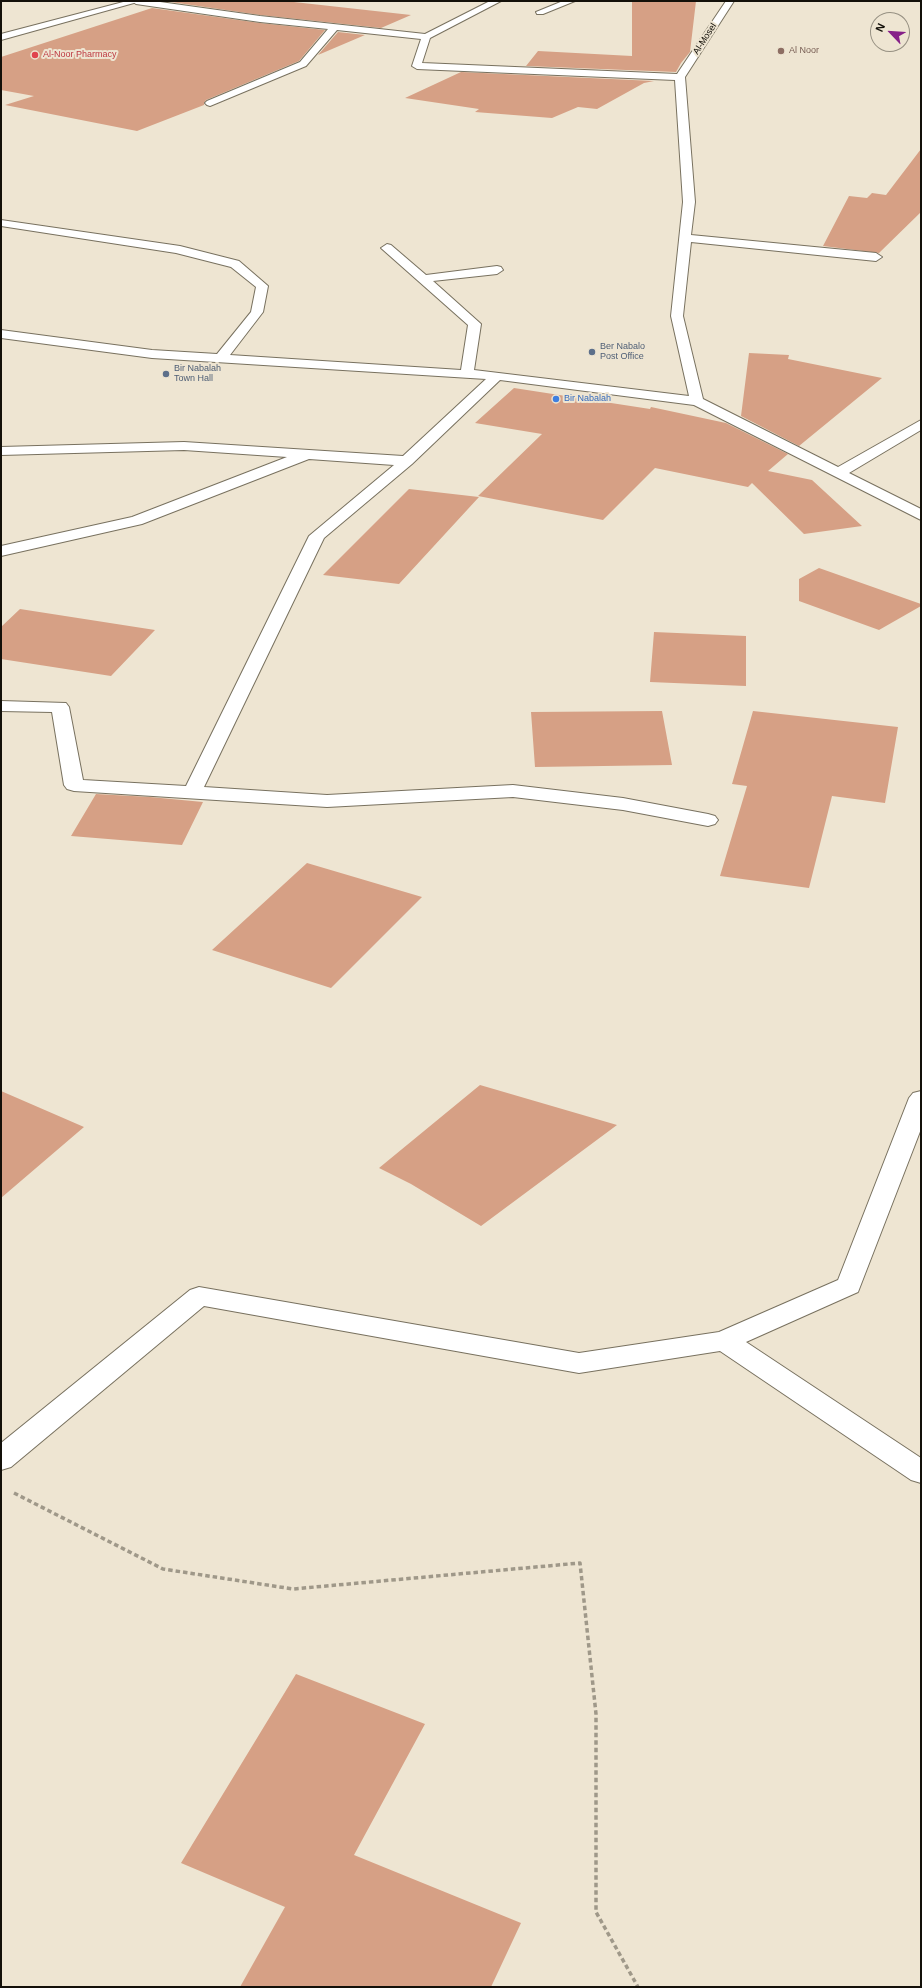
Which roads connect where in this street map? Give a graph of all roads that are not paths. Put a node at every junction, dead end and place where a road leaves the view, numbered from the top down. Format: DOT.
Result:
graph roads {
  1 [pos="136,1"];
  2 [pos="497,1"];
  3 [pos="571,1"];
  4 [pos="730,1"];
  5 [pos="540,12"];
  6 [pos="335,27"];
  7 [pos="1,36"];
  8 [pos="426,37"];
  9 [pos="680,77"];
  10 [pos="210,103"];
  11 [pos="1,223"];
  12 [pos="685,238"];
  13 [pos="387,248"];
  14 [pos="876,257"];
  15 [pos="497,270"];
  16 [pos="423,279"];
  17 [pos="1,334"];
  18 [pos="220,359"];
  19 [pos="467,374"];
  20 [pos="497,376"];
  21 [pos="697,401"];
  22 [pos="921,424"];
  23 [pos="1,451"];
  24 [pos="312,453"];
  25 [pos="407,460"];
  26 [pos="838,473"];
  27 [pos="921,515"];
  28 [pos="1,551"];
  29 [pos="1,706"];
  30 [pos="192,793"];
  31 [pos="708,820"];
  32 [pos="921,1098"];
  33 [pos="724,1341"];
  34 [pos="1,1459"];
  35 [pos="921,1472"];
  1 -- 6 [label="street"];
  1 -- 7 [label="street"];
  2 -- 8 [label="street"];
  3 -- 5 [label="street"];
  4 -- 9 [label="street, Al-Mosel"];
  6 -- 8 [label="street"];
  6 -- 10 [label="street"];
  8 -- 9 [label="street"];
  9 -- 12 [label="street"];
  11 -- 18 [label="street"];
  12 -- 14 [label="street"];
  12 -- 21 [label="street"];
  13 -- 16 [label="street"];
  15 -- 16 [label="street"];
  16 -- 19 [label="street"];
  17 -- 18 [label="street"];
  18 -- 19 [label="street"];
  19 -- 20 [label="street"];
  20 -- 21 [label="street"];
  20 -- 25 [label="street"];
  21 -- 26 [label="street"];
  22 -- 26 [label="street"];
  23 -- 24 [label="street"];
  24 -- 25 [label="street"];
  24 -- 28 [label="street"];
  25 -- 30 [label="street"];
  26 -- 27 [label="street"];
  29 -- 30 [label="street"];
  30 -- 31 [label="street"];
  32 -- 33 [label="street"];
  33 -- 34 [label="street"];
  33 -- 35 [label="street"];
}
